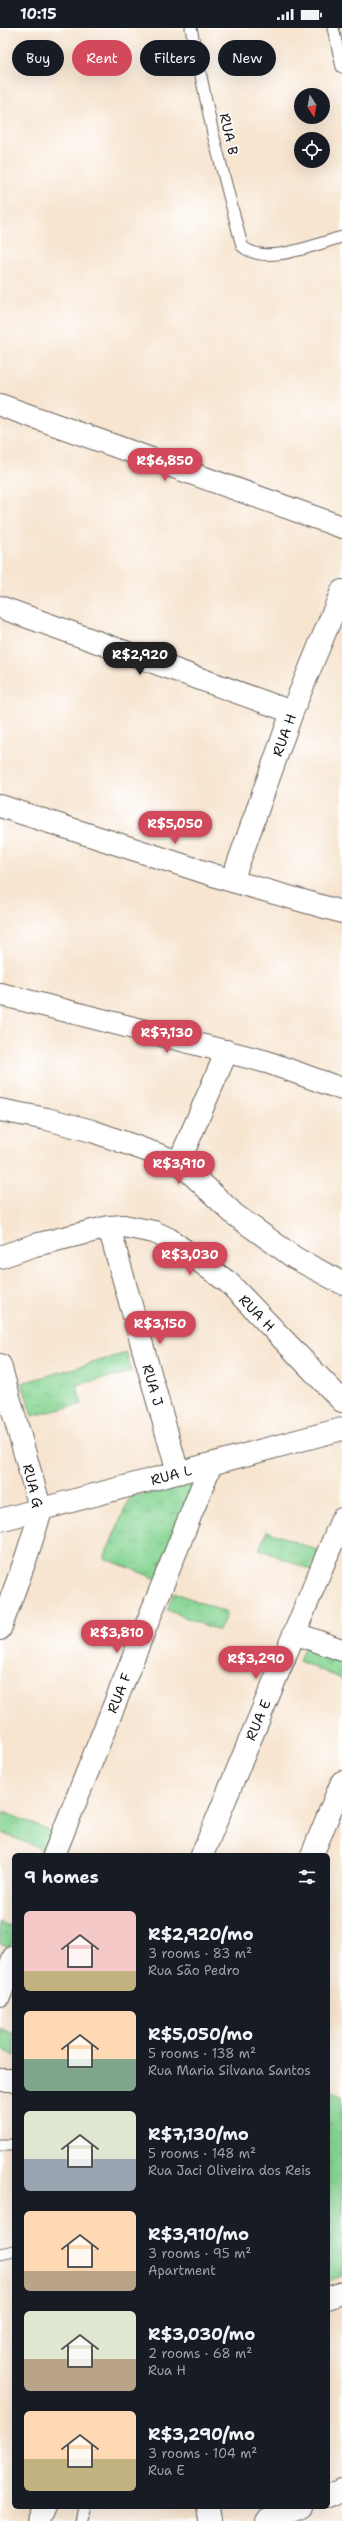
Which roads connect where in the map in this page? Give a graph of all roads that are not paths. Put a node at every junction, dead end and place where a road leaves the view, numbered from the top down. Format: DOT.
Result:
graph roads {
  1 [pos="191,28"];
  2 [pos="334,28"];
  3 [pos="342,68"];
  4 [pos="342,237"];
  5 [pos="0,405"];
  6 [pos="342,527"];
  7 [pos="342,591"];
  8 [pos="0,607"];
  9 [pos="292,712"];
  10 [pos="0,806"];
  11 [pos="232,881"];
  12 [pos="342,912"];
  13 [pos="0,994"];
  14 [pos="226,1051"];
  15 [pos="342,1089"];
  16 [pos="0,1110"];
  17 [pos="179,1162"];
  18 [pos="109,1227"];
  19 [pos="0,1257"];
  20 [pos="342,1283"];
  21 [pos="0,1364"];
  22 [pos="342,1401"];
  23 [pos="342,1429"];
  24 [pos="211,1464"];
  25 [pos="178,1473"];
  26 [pos="41,1511"];
  27 [pos="342,1519"];
  28 [pos="0,1520"];
  29 [pos="0,1629"];
  30 [pos="294,1633"];
  31 [pos="342,1650"];
  32 [pos="342,1782"];
  33 [pos="55,1853"];
  34 [pos="203,1853"];
  35 [pos="313,1853"];
  36 [pos="12,1962"];
  37 [pos="0,1995"];
  38 [pos="0,2080"];
  39 [pos="12,2080"];
  40 [pos="0,2144"];
  41 [pos="12,2145"];
  42 [pos="12,2251"];
  43 [pos="0,2254"];
  44 [pos="342,2293"];
  45 [pos="330,2297"];
  46 [pos="342,2490"];
  47 [pos="330,2495"];
  48 [pos="43,2509"];
  49 [pos="84,2509"];
  50 [pos="208,2509"];
  51 [pos="296,2509"];
  52 [pos="38,2521"];
  53 [pos="80,2521"];
  54 [pos="210,2521"];
  55 [pos="267,2521"];
  1 -- 4 [label="lane, RUA B"];
  2 -- 3 [label="lane"];
  5 -- 6 [label="street"];
  7 -- 9 [label="street, RUA H"];
  8 -- 9 [label="street"];
  9 -- 11 [label="street, RUA H"];
  10 -- 11 [label="street"];
  11 -- 12 [label="street"];
  13 -- 14 [label="street"];
  14 -- 15 [label="street"];
  14 -- 17 [label="street"];
  16 -- 17 [label="street"];
  17 -- 20 [label="street"];
  18 -- 19 [label="street, RUA H"];
  18 -- 22 [label="street, RUA H"];
  18 -- 25 [label="street, RUA J"];
  21 -- 26 [label="street, RUA G"];
  23 -- 24 [label="street, RUA L"];
  24 -- 25 [label="street, RUA L"];
  24 -- 33 [label="street, RUA F"];
  25 -- 26 [label="street, RUA L"];
  26 -- 28 [label="street, RUA L"];
  26 -- 29 [label="street, RUA G"];
  27 -- 30 [label="street, RUA E"];
  30 -- 31 [label="street"];
  30 -- 34 [label="street, RUA E"];
  32 -- 35 [label="street"];
  36 -- 37 [label="street"];
  38 -- 39 [label="street"];
  40 -- 41 [label="lane"];
  42 -- 43 [label="lane"];
  44 -- 45 [label="street"];
  46 -- 47 [label="street"];
  48 -- 52 [label="street"];
  49 -- 53 [label="lane"];
  50 -- 54 [label="street"];
  51 -- 55 [label="street"];
}
